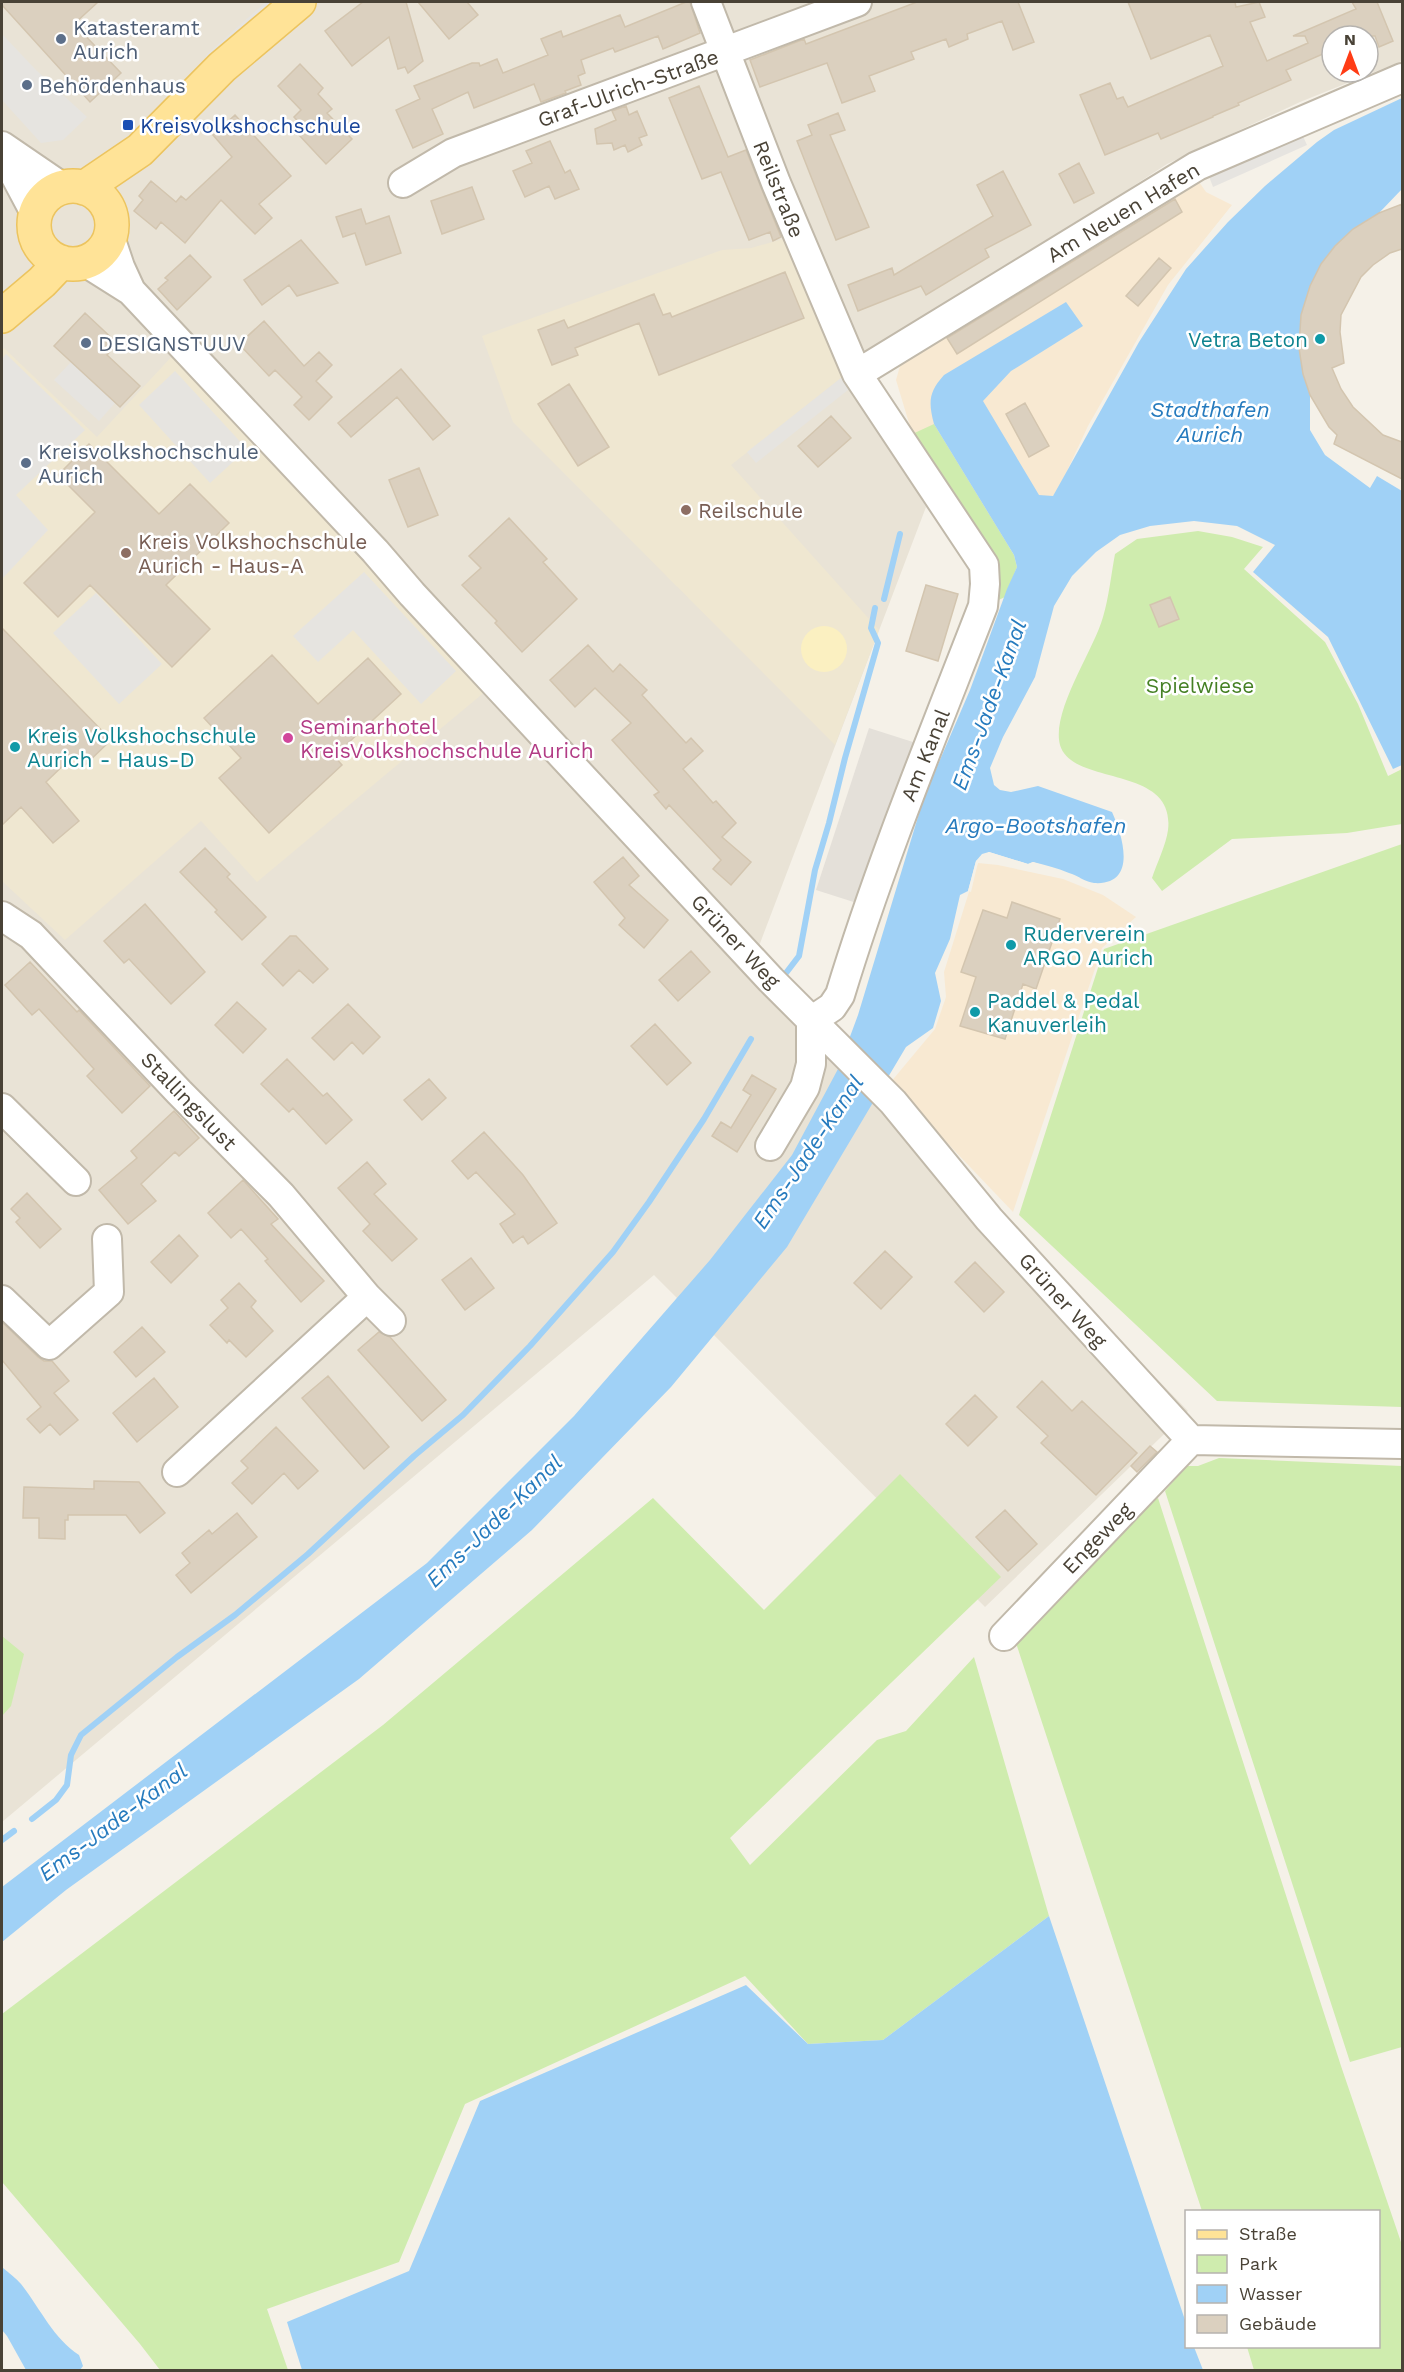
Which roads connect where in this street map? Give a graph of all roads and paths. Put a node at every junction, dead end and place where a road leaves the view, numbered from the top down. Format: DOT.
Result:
graph roads {
  1 [pos="299,2"];
  2 [pos="706,2"];
  3 [pos="857,2"];
  4 [pos="726,52"];
  5 [pos="1402,78"];
  6 [pos="2,146"];
  7 [pos="140,150"];
  8 [pos="2,152"];
  9 [pos="403,183"];
  10 [pos="73,188"];
  11 [pos="110,224"];
  12 [pos="55,245"];
  13 [pos="131,291"];
  14 [pos="4,313"];
  15 [pos="857,374"];
  16 [pos="2,916"];
  17 [pos="811,1021"];
  18 [pos="2,1108"];
  19 [pos="770,1146"];
  20 [pos="76,1181"];
  21 [pos="107,1239"];
  22 [pos="367,1297"];
  23 [pos="2,1300"];
  24 [pos="391,1321"];
  25 [pos="1191,1440"];
  26 [pos="1402,1444"];
  27 [pos="177,1472"];
  28 [pos="1004,1636"];
  1 -- 7 [label="main road"];
  2 -- 4 [label="street, Reilstraße"];
  3 -- 4 [label="street, Graf-Ulrich-Straße"];
  4 -- 9 [label="street, Graf-Ulrich-Straße"];
  4 -- 15 [label="street, Reilstraße"];
  5 -- 15 [label="street, Am Neuen Hafen"];
  6 -- 10 [label="street"];
  7 -- 10 [label="main road"];
  7 -- 11 [label="main road"];
  8 -- 12 [label="street"];
  10 -- 11 [label="main road"];
  10 -- 12 [label="main road"];
  11 -- 12 [label="main road"];
  11 -- 13 [label="street, Grüner Weg"];
  12 -- 13 [label="street, Grüner Weg"];
  12 -- 14 [label="main road"];
  13 -- 17 [label="street, Grüner Weg"];
  15 -- 17 [label="street, Am Kanal"];
  16 -- 22 [label="street, Stallingslust"];
  17 -- 19 [label="street"];
  17 -- 25 [label="street, Grüner Weg"];
  18 -- 20 [label="street"];
  21 -- 23 [label="street"];
  22 -- 24 [label="street, Stallingslust"];
  22 -- 27 [label="street"];
  25 -- 26 [label="street"];
  25 -- 28 [label="street, Engeweg"];
}
